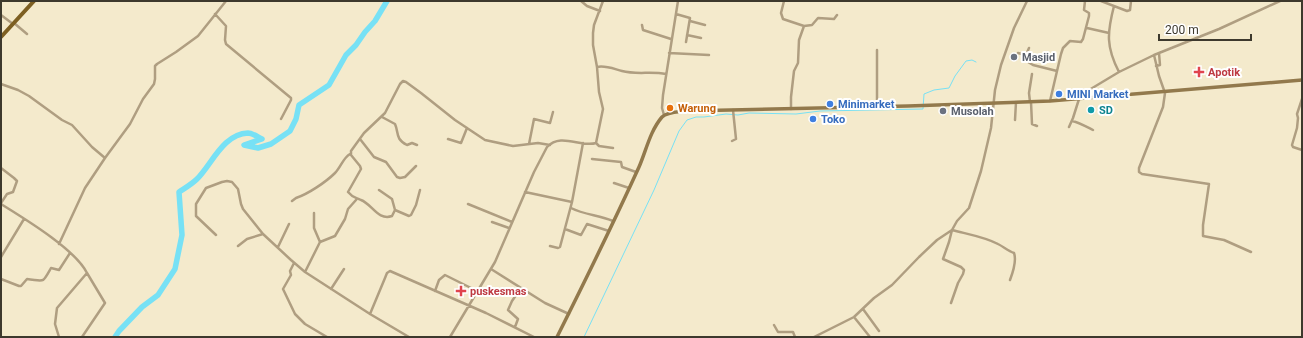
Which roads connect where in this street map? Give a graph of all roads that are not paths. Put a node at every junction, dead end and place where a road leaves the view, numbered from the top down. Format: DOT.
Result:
graph roads {
  1 [pos="34,1"];
  2 [pos="226,1"];
  3 [pos="581,1"];
  4 [pos="603,1"];
  5 [pos="678,1"];
  6 [pos="784,1"];
  7 [pos="1027,1"];
  8 [pos="1084,1"];
  9 [pos="1101,1"];
  10 [pos="1131,1"];
  11 [pos="1280,1"];
  12 [pos="1114,6"];
  13 [pos="600,11"];
  14 [pos="215,14"];
  15 [pos="676,14"];
  16 [pos="1,15"];
  17 [pos="837,15"];
  18 [pos="690,21"];
  19 [pos="13,24"];
  20 [pos="642,25"];
  21 [pos="705,25"];
  22 [pos="804,26"];
  23 [pos="1087,28"];
  24 [pos="1109,33"];
  25 [pos="27,34"];
  26 [pos="687,35"];
  27 [pos="1,37"];
  28 [pos="701,38"];
  29 [pos="671,39"];
  30 [pos="686,42"];
  31 [pos="1029,48"];
  32 [pos="878,50"];
  33 [pos="669,53"];
  34 [pos="1018,53"];
  35 [pos="1159,53"];
  36 [pos="709,55"];
  37 [pos="1026,55"];
  38 [pos="1154,55"];
  39 [pos="1156,66"];
  40 [pos="596,67"];
  41 [pos="1057,71"];
  42 [pos="1120,72"];
  43 [pos="666,74"];
  44 [pos="1032,74"];
  45 [pos="1302,80"];
  46 [pos="1,84"];
  47 [pos="1165,92"];
  48 [pos="1078,99"];
  49 [pos="1302,99"];
  50 [pos="1016,102"];
  51 [pos="1030,102"];
  52 [pos="1050,102"];
  53 [pos="994,103"];
  54 [pos="877,107"];
  55 [pos="791,109"];
  56 [pos="553,112"];
  57 [pos="733,112"];
  58 [pos="664,115"];
  59 [pos="382,117"];
  60 [pos="281,119"];
  61 [pos="1015,120"];
  62 [pos="1072,121"];
  63 [pos="1036,126"];
  64 [pos="1069,127"];
  65 [pos="467,128"];
  66 [pos="1093,130"];
  67 [pos="360,139"];
  68 [pos="448,139"];
  69 [pos="732,141"];
  70 [pos="583,143"];
  71 [pos="596,143"];
  72 [pos="529,144"];
  73 [pos="417,145"];
  74 [pos="550,145"];
  75 [pos="612,148"];
  76 [pos="1302,150"];
  77 [pos="350,154"];
  78 [pos="105,158"];
  79 [pos="592,159"];
  80 [pos="416,166"];
  81 [pos="1,168"];
  82 [pos="636,172"];
  83 [pos="614,183"];
  84 [pos="629,188"];
  85 [pos="379,190"];
  86 [pos="420,190"];
  87 [pos="525,192"];
  88 [pos="356,200"];
  89 [pos="292,201"];
  90 [pos="572,202"];
  91 [pos="1,204"];
  92 [pos="468,204"];
  93 [pos="571,208"];
  94 [pos="395,210"];
  95 [pos="314,213"];
  96 [pos="24,219"];
  97 [pos="613,221"];
  98 [pos="492,222"];
  99 [pos="512,222"];
  100 [pos="289,224"];
  101 [pos="509,228"];
  102 [pos="565,229"];
  103 [pos="952,230"];
  104 [pos="609,232"];
  105 [pos="263,234"];
  106 [pos="216,235"];
  107 [pos="320,242"];
  108 [pos="59,244"];
  109 [pos="238,246"];
  110 [pos="550,246"];
  111 [pos="278,247"];
  112 [pos="1251,252"];
  113 [pos="70,253"];
  114 [pos="1,257"];
  115 [pos="294,263"];
  116 [pos="344,269"];
  117 [pos="491,269"];
  118 [pos="305,272"];
  119 [pos="87,273"];
  120 [pos="1,279"];
  121 [pos="1010,280"];
  122 [pos="331,288"];
  123 [pos="520,288"];
  124 [pos="435,291"];
  125 [pos="477,291"];
  126 [pos="951,303"];
  127 [pos="468,305"];
  128 [pos="864,309"];
  129 [pos="370,314"];
  130 [pos="568,314"];
  131 [pos="854,317"];
  132 [pos="774,325"];
  133 [pos="515,327"];
  134 [pos="879,331"];
  135 [pos="821,336"];
  136 [pos="59,337"];
  137 [pos="82,337"];
  138 [pos="327,337"];
  139 [pos="409,337"];
  140 [pos="450,337"];
  141 [pos="534,337"];
  142 [pos="557,337"];
  143 [pos="795,337"];
  144 [pos="814,337"];
  145 [pos="870,337"];
  1 -- 19 [label="main road"];
  2 -- 14 [label="street"];
  3 -- 13 [label="street"];
  4 -- 13 [label="street"];
  5 -- 15 [label="street"];
  6 -- 22 [label="street"];
  7 -- 53 [label="street"];
  8 -- 23 [label="street"];
  9 -- 12 [label="street"];
  10 -- 12 [label="street"];
  11 -- 35 [label="street"];
  12 -- 24 [label="street"];
  13 -- 40 [label="street"];
  14 -- 60 [label="street"];
  14 -- 78 [label="street"];
  15 -- 18 [label="street"];
  15 -- 29 [label="street"];
  16 -- 19 [label="street"];
  17 -- 22 [label="street"];
  18 -- 21 [label="street"];
  18 -- 26 [label="street"];
  19 -- 25 [label="street"];
  19 -- 27 [label="main road"];
  20 -- 29 [label="street"];
  22 -- 55 [label="street"];
  23 -- 24 [label="street"];
  23 -- 41 [label="street"];
  24 -- 42 [label="street"];
  26 -- 28 [label="street"];
  26 -- 30 [label="street"];
  29 -- 33 [label="street"];
  31 -- 37 [label="street"];
  32 -- 54 [label="street"];
  33 -- 36 [label="street"];
  33 -- 43 [label="street"];
  34 -- 37 [label="street"];
  35 -- 38 [label="street"];
  35 -- 39 [label="street"];
  37 -- 41 [label="street"];
  38 -- 39 [label="street"];
  38 -- 42 [label="street"];
  39 -- 47 [label="street"];
  40 -- 43 [label="street"];
  40 -- 71 [label="street"];
  41 -- 52 [label="street"];
  42 -- 48 [label="street"];
  43 -- 58 [label="street"];
  44 -- 51 [label="street"];
  45 -- 47 [label="street"];
  46 -- 78 [label="street"];
  47 -- 48 [label="street"];
  47 -- 112 [label="street"];
  48 -- 52 [label="street"];
  48 -- 62 [label="street"];
  49 -- 76 [label="street"];
  50 -- 51 [label="street"];
  50 -- 53 [label="street"];
  50 -- 61 [label="street"];
  51 -- 52 [label="street"];
  51 -- 63 [label="street"];
  53 -- 54 [label="street"];
  53 -- 103 [label="street"];
  54 -- 55 [label="street"];
  55 -- 57 [label="street"];
  56 -- 72 [label="street"];
  57 -- 58 [label="street"];
  57 -- 69 [label="street"];
  58 -- 82 [label="street"];
  59 -- 65 [label="street"];
  59 -- 67 [label="street"];
  59 -- 73 [label="street"];
  62 -- 64 [label="street"];
  62 -- 66 [label="street"];
  65 -- 68 [label="street"];
  65 -- 72 [label="street"];
  67 -- 77 [label="street"];
  67 -- 80 [label="street"];
  70 -- 71 [label="street"];
  70 -- 74 [label="street"];
  70 -- 90 [label="street"];
  71 -- 75 [label="street"];
  72 -- 74 [label="street"];
  74 -- 87 [label="street"];
  77 -- 88 [label="street"];
  77 -- 89 [label="street"];
  78 -- 108 [label="street"];
  79 -- 82 [label="street"];
  81 -- 91 [label="street"];
  82 -- 84 [label="street"];
  83 -- 84 [label="street"];
  84 -- 97 [label="street"];
  85 -- 94 [label="street"];
  86 -- 94 [label="street"];
  87 -- 90 [label="street"];
  87 -- 99 [label="street"];
  88 -- 94 [label="street"];
  88 -- 107 [label="street"];
  90 -- 93 [label="street"];
  91 -- 96 [label="street"];
  92 -- 99 [label="street"];
  93 -- 97 [label="street"];
  93 -- 102 [label="street"];
  95 -- 107 [label="street"];
  96 -- 108 [label="street"];
  96 -- 114 [label="street"];
  97 -- 104 [label="street"];
  98 -- 101 [label="street"];
  99 -- 101 [label="street"];
  100 -- 111 [label="street"];
  101 -- 117 [label="street"];
  102 -- 104 [label="street"];
  102 -- 110 [label="street"];
  103 -- 121 [label="street"];
  103 -- 126 [label="street"];
  103 -- 128 [label="street"];
  104 -- 130 [label="street"];
  105 -- 106 [label="street"];
  105 -- 109 [label="street"];
  105 -- 111 [label="street"];
  107 -- 118 [label="street"];
  108 -- 113 [label="street"];
  111 -- 115 [label="street"];
  113 -- 119 [label="street"];
  113 -- 120 [label="street"];
  115 -- 118 [label="street"];
  115 -- 138 [label="street"];
  116 -- 122 [label="street"];
  117 -- 123 [label="street"];
  117 -- 125 [label="street"];
  118 -- 122 [label="street"];
  119 -- 136 [label="street"];
  119 -- 137 [label="street"];
  122 -- 129 [label="street"];
  123 -- 130 [label="street"];
  123 -- 133 [label="street"];
  124 -- 125 [label="street"];
  124 -- 127 [label="street"];
  124 -- 129 [label="street"];
  125 -- 127 [label="street"];
  127 -- 133 [label="street"];
  127 -- 140 [label="street"];
  128 -- 131 [label="street"];
  128 -- 134 [label="street"];
  129 -- 139 [label="street"];
  130 -- 142 [label="street"];
  131 -- 135 [label="street"];
  131 -- 145 [label="street"];
  132 -- 143 [label="street"];
  133 -- 141 [label="street"];
  135 -- 144 [label="street"];
}
